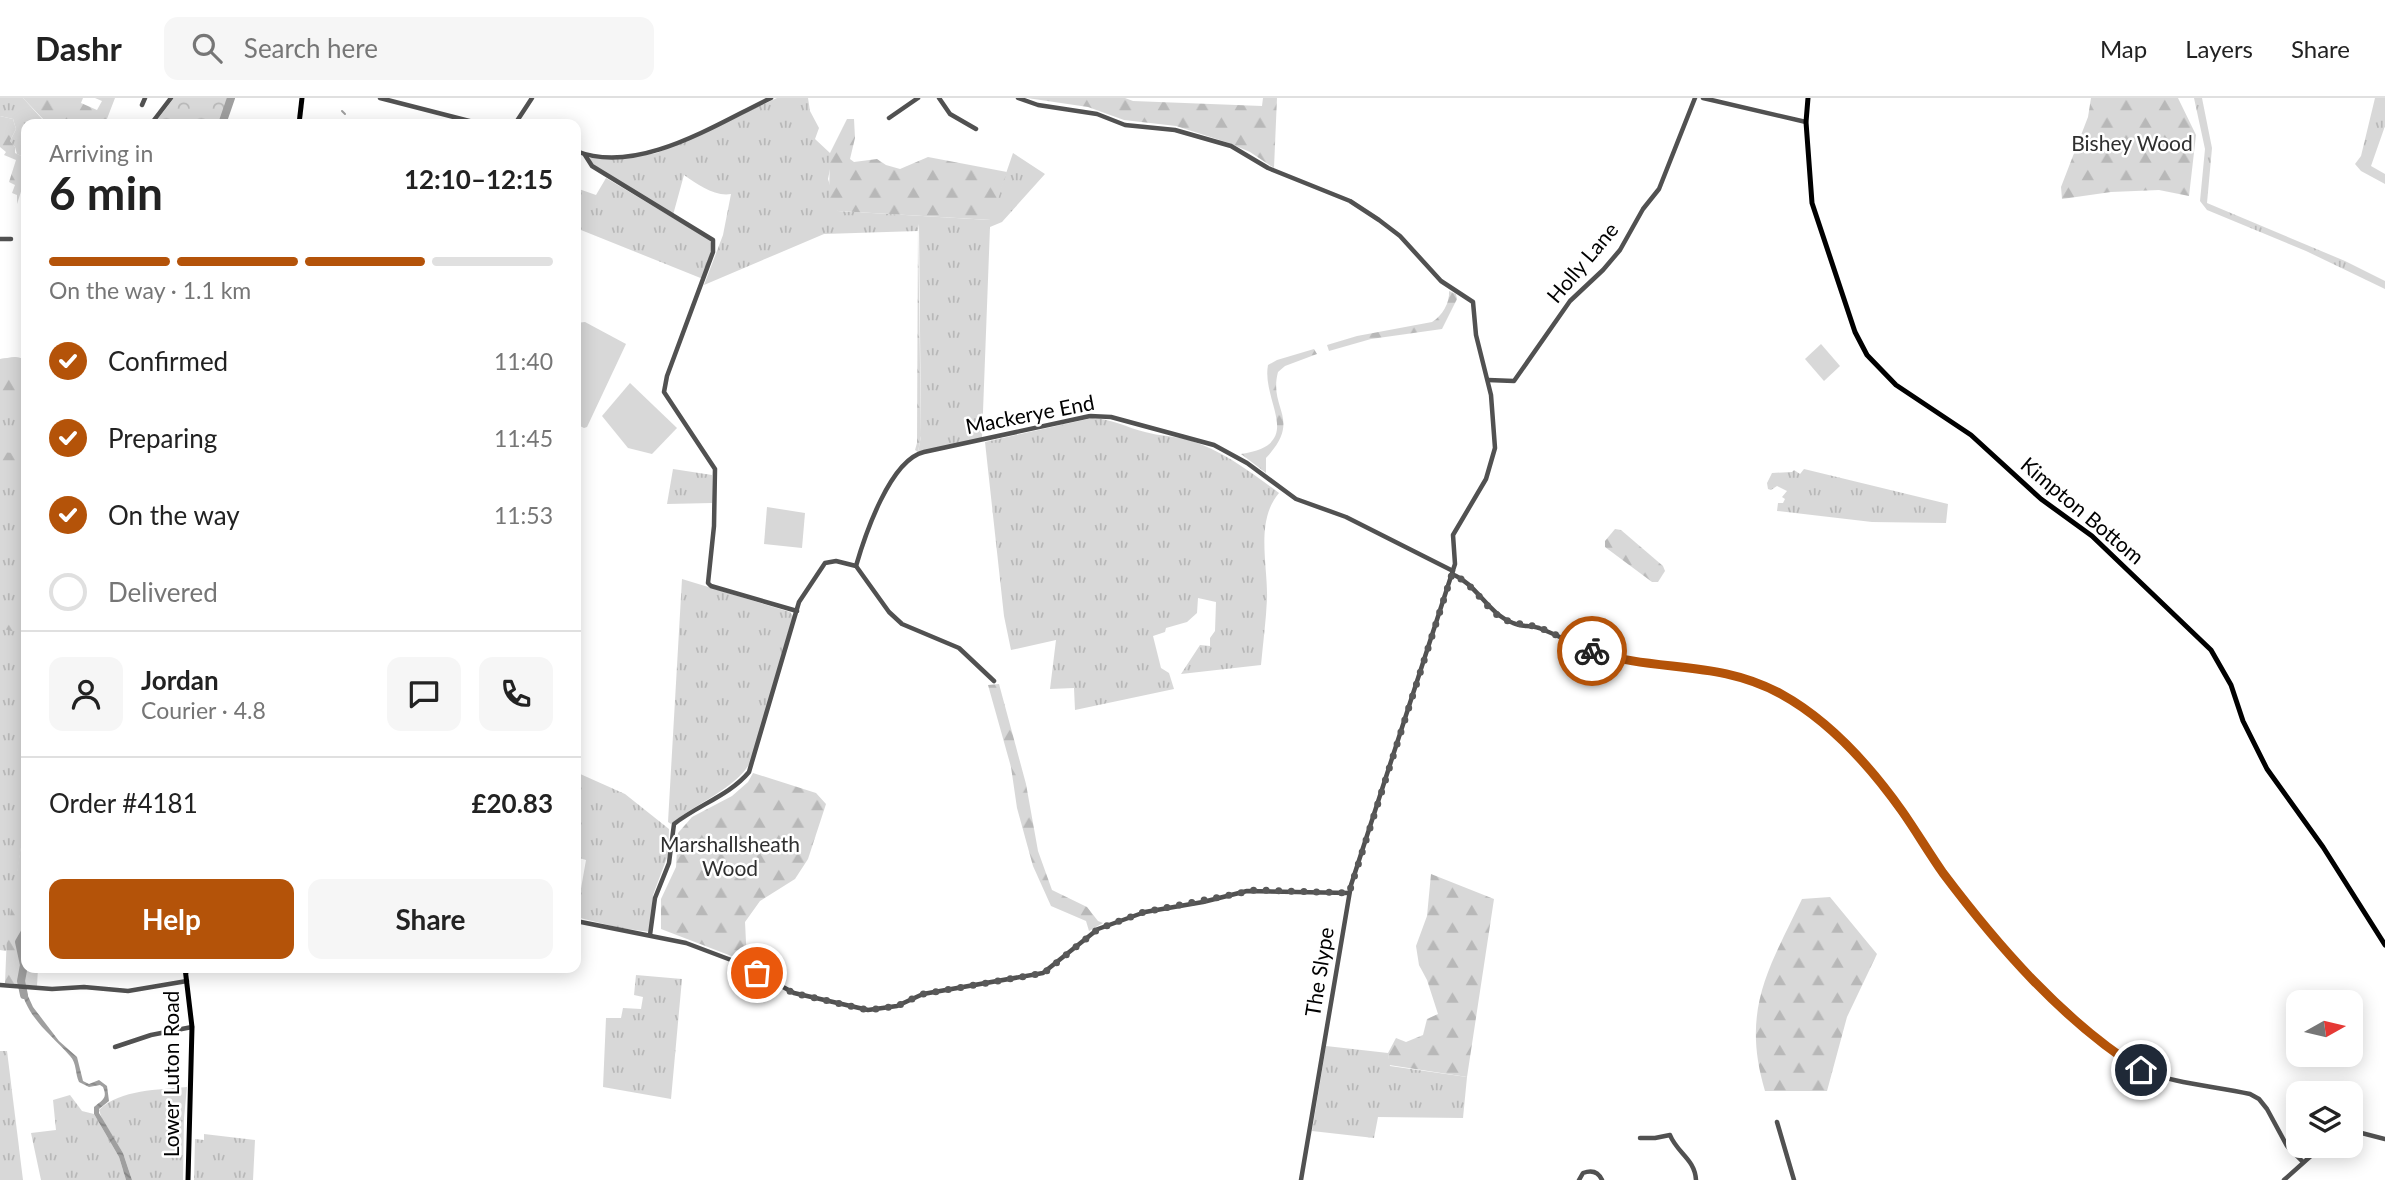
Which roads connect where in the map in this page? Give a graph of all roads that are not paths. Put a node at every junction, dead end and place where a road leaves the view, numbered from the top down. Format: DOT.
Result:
graph roads {
  1 [pos="145,98"];
  2 [pos="171,98"];
  3 [pos="302,98"];
  4 [pos="380,98"];
  5 [pos="532,98"];
  6 [pos="771,98"];
  7 [pos="918,98"];
  8 [pos="939,98"];
  9 [pos="1018,98"];
  10 [pos="1695,98"];
  11 [pos="1703,98"];
  12 [pos="1808,98"];
  13 [pos="142,105"];
  14 [pos="889,118"];
  15 [pos="155,119"];
  16 [pos="300,119"];
  17 [pos="462,119"];
  18 [pos="517,119"];
  19 [pos="1806,122"];
  20 [pos="976,129"];
  21 [pos="581,153"];
  22 [pos="585,155"];
  23 [pos="0,239"];
  24 [pos="11,239"];
  25 [pos="1488,380"];
  26 [pos="1456,562"];
  27 [pos="856,566"];
  28 [pos="1452,572"];
  29 [pos="1460,577"];
  30 [pos="797,611"];
  31 [pos="994,681"];
  32 [pos="1349,893"];
  33 [pos="581,922"];
  34 [pos="650,935"];
  35 [pos="2385,945"];
  36 [pos="187,973"];
  37 [pos="188,981"];
  38 [pos="0,985"];
  39 [pos="192,1027"];
  40 [pos="115,1047"];
  41 [pos="1777,1122"];
  42 [pos="2363,1133"];
  43 [pos="1640,1138"];
  44 [pos="2385,1139"];
  45 [pos="2308,1158"];
  46 [pos="2303,1162"];
  47 [pos="188,1180"];
  48 [pos="1301,1180"];
  49 [pos="1579,1180"];
  50 [pos="1602,1180"];
  51 [pos="1696,1180"];
  52 [pos="1794,1180"];
  53 [pos="2284,1180"];
  1 -- 13 [label="street"];
  2 -- 15 [label="street"];
  3 -- 16 [label="main road"];
  4 -- 17 [label="street"];
  5 -- 18 [label="street"];
  6 -- 22 [label="street"];
  7 -- 14 [label="street"];
  8 -- 20 [label="street"];
  9 -- 25 [label="street"];
  10 -- 25 [label="street, Holly Lane"];
  11 -- 19 [label="street"];
  12 -- 19 [label="main road, Kimpton Bottom"];
  19 -- 35 [label="main road, Kimpton Bottom"];
  21 -- 22 [label="street"];
  22 -- 30 [label="street"];
  23 -- 24 [label="street"];
  25 -- 26 [label="street"];
  26 -- 28 [label="street, The Slype"];
  26 -- 29 [label="street"];
  27 -- 28 [label="street, Mackerye End"];
  27 -- 30 [label="street"];
  27 -- 31 [label="street"];
  28 -- 29 [label="street, Mackerye End"];
  28 -- 32 [label="street, The Slype"];
  29 -- 46 [label="street"];
  30 -- 34 [label="street"];
  32 -- 34 [label="street"];
  32 -- 48 [label="street, The Slype"];
  33 -- 34 [label="street"];
  36 -- 37 [label="main road, Lower Luton Road"];
  37 -- 38 [label="street"];
  37 -- 39 [label="main road, Lower Luton Road"];
  39 -- 40 [label="street"];
  39 -- 47 [label="main road, Lower Luton Road"];
  41 -- 52 [label="street"];
  42 -- 44 [label="street"];
  43 -- 51 [label="street"];
  45 -- 46 [label="street"];
  46 -- 53 [label="street"];
  49 -- 50 [label="street"];
}
